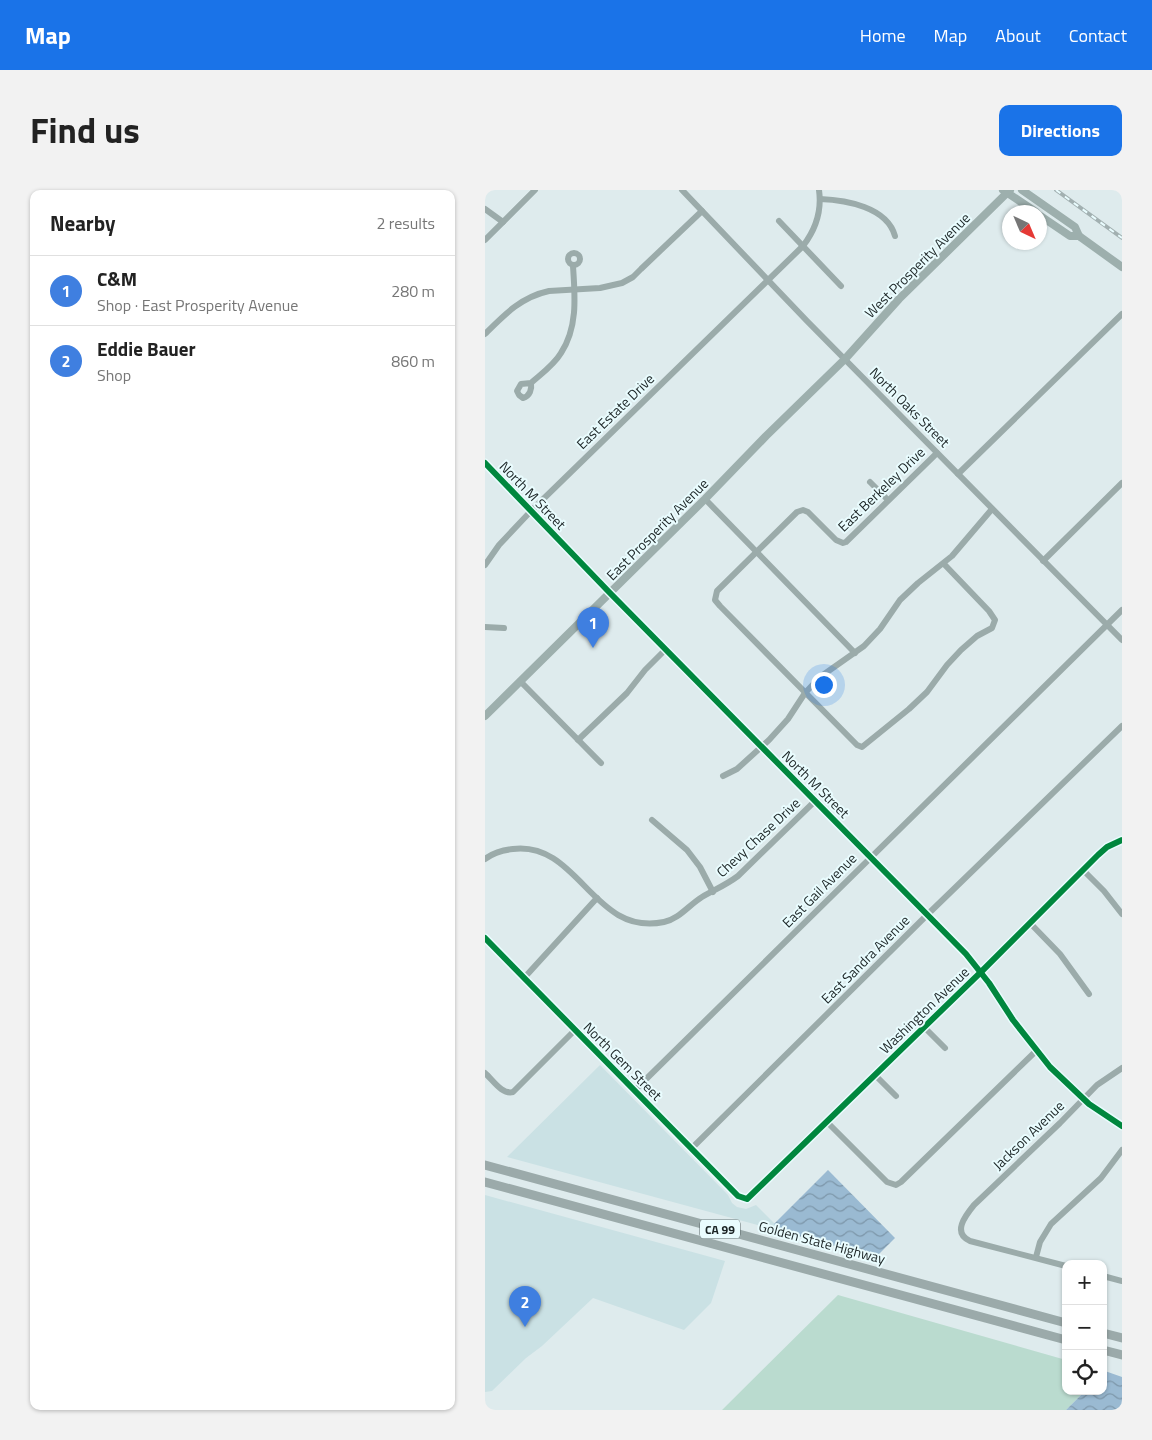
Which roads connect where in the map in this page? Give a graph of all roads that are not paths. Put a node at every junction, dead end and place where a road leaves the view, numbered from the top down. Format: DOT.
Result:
graph roads {
  1 [pos="535,190"];
  2 [pos="682,190"];
  3 [pos="819,190"];
  4 [pos="1022,190"];
  5 [pos="1007,191"];
  6 [pos="820,199"];
  7 [pos="1026,205"];
  8 [pos="485,209"];
  9 [pos="702,210"];
  10 [pos="779,221"];
  11 [pos="1047,221"];
  12 [pos="503,222"];
  13 [pos="895,236"];
  14 [pos="1079,236"];
  15 [pos="485,240"];
  16 [pos="803,246"];
  17 [pos="573,266"];
  18 [pos="1122,266"];
  19 [pos="768,279"];
  20 [pos="841,286"];
  21 [pos="575,290"];
  22 [pos="1122,314"];
  23 [pos="485,334"];
  24 [pos="845,359"];
  25 [pos="531,383"];
  26 [pos="937,452"];
  27 [pos="485,463"];
  28 [pos="958,474"];
  29 [pos="870,482"];
  30 [pos="1122,483"];
  31 [pos="705,499"];
  32 [pos="888,500"];
  33 [pos="992,508"];
  34 [pos="531,511"];
  35 [pos="757,553"];
  36 [pos="1043,561"];
  37 [pos="943,564"];
  38 [pos="485,565"];
  39 [pos="610,593"];
  40 [pos="1122,610"];
  41 [pos="1107,625"];
  42 [pos="485,627"];
  43 [pos="504,628"];
  44 [pos="1122,640"];
  45 [pos="665,650"];
  46 [pos="855,653"];
  47 [pos="520,681"];
  48 [pos="805,693"];
  49 [pos="485,716"];
  50 [pos="1122,726"];
  51 [pos="578,740"];
  52 [pos="761,747"];
  53 [pos="601,763"];
  54 [pos="723,776"];
  55 [pos="815,801"];
  56 [pos="652,820"];
  57 [pos="1122,840"];
  58 [pos="871,856"];
  59 [pos="485,859"];
  60 [pos="1083,870"];
  61 [pos="713,892"];
  62 [pos="597,898"];
  63 [pos="1122,914"];
  64 [pos="927,915"];
  65 [pos="1029,923"];
  66 [pos="485,938"];
  67 [pos="981,972"];
  68 [pos="524,978"];
  69 [pos="1089,994"];
  70 [pos="924,1027"];
  71 [pos="575,1030"];
  72 [pos="945,1048"];
  73 [pos="1036,1051"];
  74 [pos="1122,1068"];
  75 [pos="485,1073"];
  76 [pos="875,1075"];
  77 [pos="635,1090"];
  78 [pos="896,1096"];
  79 [pos="1083,1099"];
  80 [pos="827,1122"];
  81 [pos="1122,1126"];
  82 [pos="692,1148"];
  83 [pos="1122,1150"];
  84 [pos="485,1165"];
  85 [pos="485,1182"];
  86 [pos="744,1199"];
  87 [pos="1036,1257"];
  88 [pos="1062,1265"];
  89 [pos="1107,1277"];
  90 [pos="1122,1282"];
  91 [pos="1062,1322"];
  92 [pos="1107,1334"];
  93 [pos="1122,1338"];
  94 [pos="1062,1339"];
  95 [pos="1107,1351"];
  96 [pos="1121,1355"];
  1 -- 12 [label="street"];
  2 -- 9 [label="street, North Oaks Street"];
  3 -- 6 [label="street, East Estate Drive"];
  4 -- 14 [label="main road"];
  5 -- 7 [label="main road"];
  5 -- 24 [label="main road, West Prosperity Avenue"];
  6 -- 13 [label="street"];
  6 -- 16 [label="street, East Estate Drive"];
  8 -- 12 [label="street"];
  9 -- 19 [label="street, North Oaks Street"];
  9 -- 21 [label="street"];
  10 -- 16 [label="street"];
  11 -- 14 [label="main road"];
  12 -- 15 [label="street"];
  14 -- 18 [label="main road"];
  16 -- 19 [label="street, East Estate Drive"];
  16 -- 20 [label="street"];
  17 -- 21 [label="street"];
  19 -- 24 [label="street, North Oaks Street"];
  19 -- 34 [label="street, East Estate Drive"];
  21 -- 23 [label="street"];
  21 -- 25 [label="street"];
  22 -- 28 [label="street"];
  24 -- 26 [label="street, North Oaks Street"];
  24 -- 31 [label="main road, East Prosperity Avenue"];
  26 -- 28 [label="street, North Oaks Street"];
  26 -- 32 [label="street, East Berkeley Drive"];
  27 -- 34 [label="street, North M Street"];
  28 -- 33 [label="street, North Oaks Street"];
  29 -- 32 [label="street"];
  30 -- 36 [label="street"];
  31 -- 35 [label="street"];
  31 -- 39 [label="main road, East Prosperity Avenue"];
  32 -- 35 [label="street, East Berkeley Drive"];
  33 -- 36 [label="street, North Oaks Street"];
  33 -- 37 [label="street"];
  34 -- 38 [label="street, East Estate Drive"];
  34 -- 39 [label="street, North M Street"];
  35 -- 46 [label="street"];
  35 -- 48 [label="street, East Berkeley Drive"];
  36 -- 41 [label="street, North Oaks Street"];
  37 -- 46 [label="street"];
  37 -- 48 [label="street"];
  39 -- 45 [label="street, North M Street"];
  39 -- 47 [label="main road, East Prosperity Avenue"];
  40 -- 41 [label="street, East Gail Avenue"];
  41 -- 44 [label="street, North Oaks Street"];
  41 -- 58 [label="street, East Gail Avenue"];
  42 -- 43 [label="street"];
  45 -- 51 [label="street"];
  45 -- 52 [label="street, North M Street"];
  46 -- 48 [label="street"];
  47 -- 49 [label="main road, East Prosperity Avenue"];
  47 -- 51 [label="street"];
  48 -- 52 [label="street"];
  50 -- 64 [label="street, East Sandra Avenue"];
  51 -- 53 [label="street"];
  52 -- 54 [label="street"];
  52 -- 55 [label="street, North M Street"];
  55 -- 58 [label="street, North M Street"];
  55 -- 61 [label="street, Chevy Chase Drive"];
  56 -- 61 [label="street"];
  57 -- 60 [label="street, Washington Avenue"];
  58 -- 64 [label="street, North M Street"];
  58 -- 77 [label="street, East Gail Avenue"];
  59 -- 62 [label="street, Chevy Chase Drive"];
  60 -- 63 [label="street"];
  60 -- 65 [label="street, Washington Avenue"];
  61 -- 62 [label="street, Chevy Chase Drive"];
  62 -- 68 [label="street"];
  64 -- 67 [label="street, North M Street"];
  64 -- 82 [label="street, East Sandra Avenue"];
  65 -- 67 [label="street, Washington Avenue"];
  65 -- 69 [label="street"];
  66 -- 68 [label="street, North Gem Street"];
  67 -- 70 [label="street, Washington Avenue"];
  67 -- 73 [label="street, North M Street"];
  68 -- 71 [label="street, North Gem Street"];
  70 -- 72 [label="street"];
  70 -- 76 [label="street, Washington Avenue"];
  71 -- 75 [label="street"];
  71 -- 77 [label="street, North Gem Street"];
  73 -- 79 [label="street, North M Street"];
  73 -- 80 [label="street"];
  74 -- 79 [label="street, Jackson Avenue"];
  76 -- 78 [label="street"];
  76 -- 80 [label="street, Washington Avenue"];
  77 -- 82 [label="street, North Gem Street"];
  79 -- 81 [label="street, North M Street"];
  79 -- 87 [label="street, Jackson Avenue"];
  80 -- 86 [label="street, Washington Avenue"];
  82 -- 86 [label="street, North Gem Street"];
  83 -- 87 [label="street"];
  84 -- 91 [label="highway, Golden State Highway / CA 99"];
  85 -- 94 [label="highway, CA 99"];
  87 -- 88 [label="street"];
  89 -- 90 [label="street"];
  92 -- 93 [label="highway"];
  95 -- 96 [label="highway"];
}
